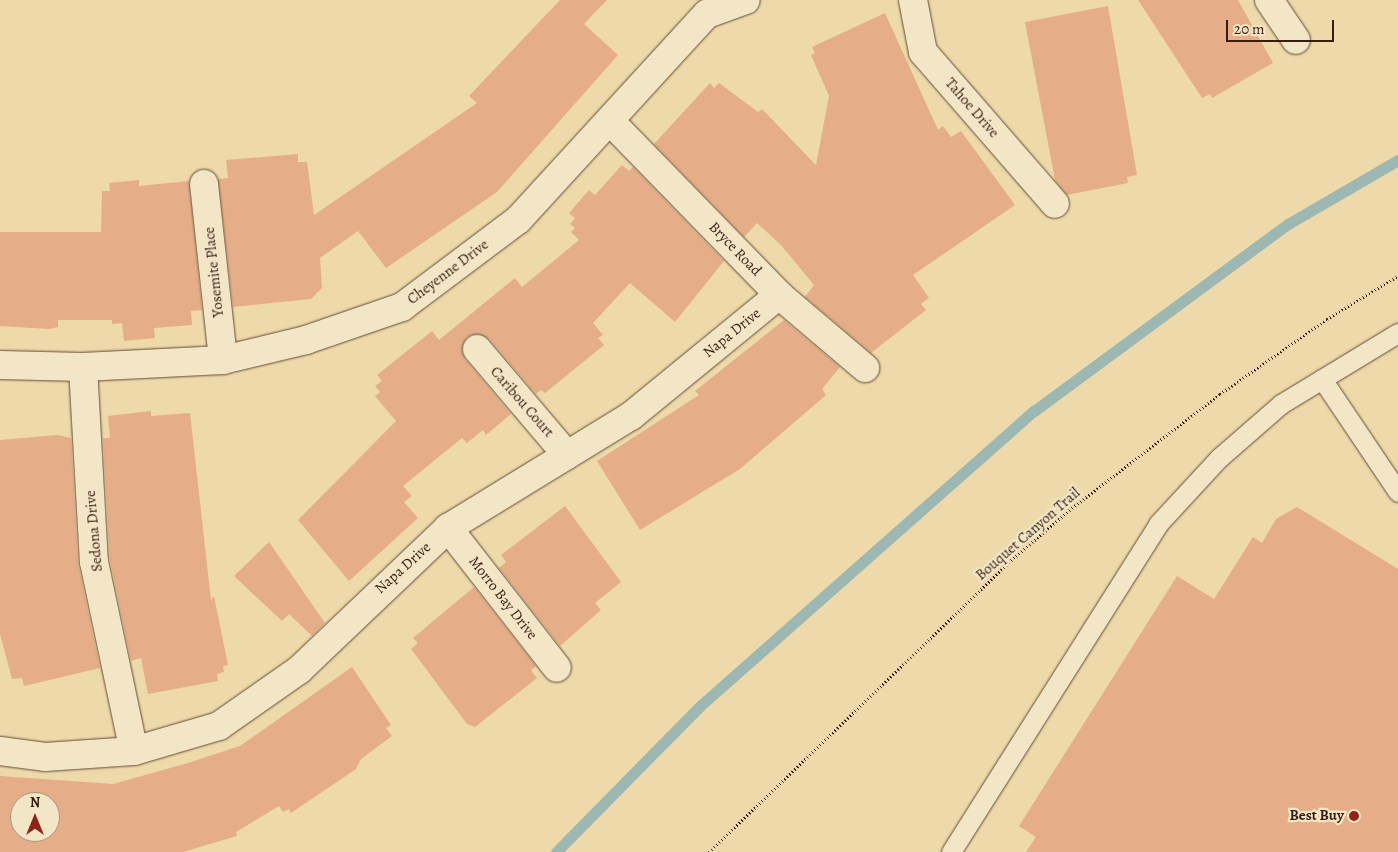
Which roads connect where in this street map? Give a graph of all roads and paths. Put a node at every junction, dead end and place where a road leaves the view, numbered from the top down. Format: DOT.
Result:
graph roads {
  1 [pos="746,0"];
  2 [pos="913,0"];
  3 [pos="1269,0"];
  4 [pos="708,7"];
  5 [pos="1296,40"];
  6 [pos="612,123"];
  7 [pos="204,184"];
  8 [pos="1055,204"];
  9 [pos="1398,276"];
  10 [pos="779,295"];
  11 [pos="1398,334"];
  12 [pos="477,349"];
  13 [pos="224,360"];
  14 [pos="0,365"];
  15 [pos="83,367"];
  16 [pos="865,368"];
  17 [pos="1322,379"];
  18 [pos="567,455"];
  19 [pos="1398,492"];
  20 [pos="448,528"];
  21 [pos="557,668"];
  22 [pos="0,751"];
  23 [pos="134,751"];
  24 [pos="709,852"];
  25 [pos="951,852"];
  1 -- 4 [label="street, Cheyenne Drive"];
  2 -- 8 [label="street, Tahoe Drive"];
  3 -- 5 [label="street"];
  4 -- 6 [label="street, Cheyenne Drive"];
  6 -- 10 [label="street, Bryce Road"];
  6 -- 13 [label="street, Cheyenne Drive"];
  7 -- 13 [label="street, Yosemite Place"];
  9 -- 24 [label="path, Bouquet Canyon Trail"];
  10 -- 16 [label="street, Bryce Road"];
  10 -- 18 [label="street, Napa Drive"];
  11 -- 17 [label="lane"];
  12 -- 18 [label="street, Caribou Court"];
  13 -- 15 [label="street, Cheyenne Drive"];
  14 -- 15 [label="street, Cheyenne Drive"];
  15 -- 23 [label="street, Sedona Drive"];
  17 -- 19 [label="lane"];
  17 -- 25 [label="lane"];
  18 -- 20 [label="street, Napa Drive"];
  20 -- 21 [label="street, Morro Bay Drive"];
  20 -- 23 [label="street, Napa Drive"];
  22 -- 23 [label="street, Napa Drive"];
}
